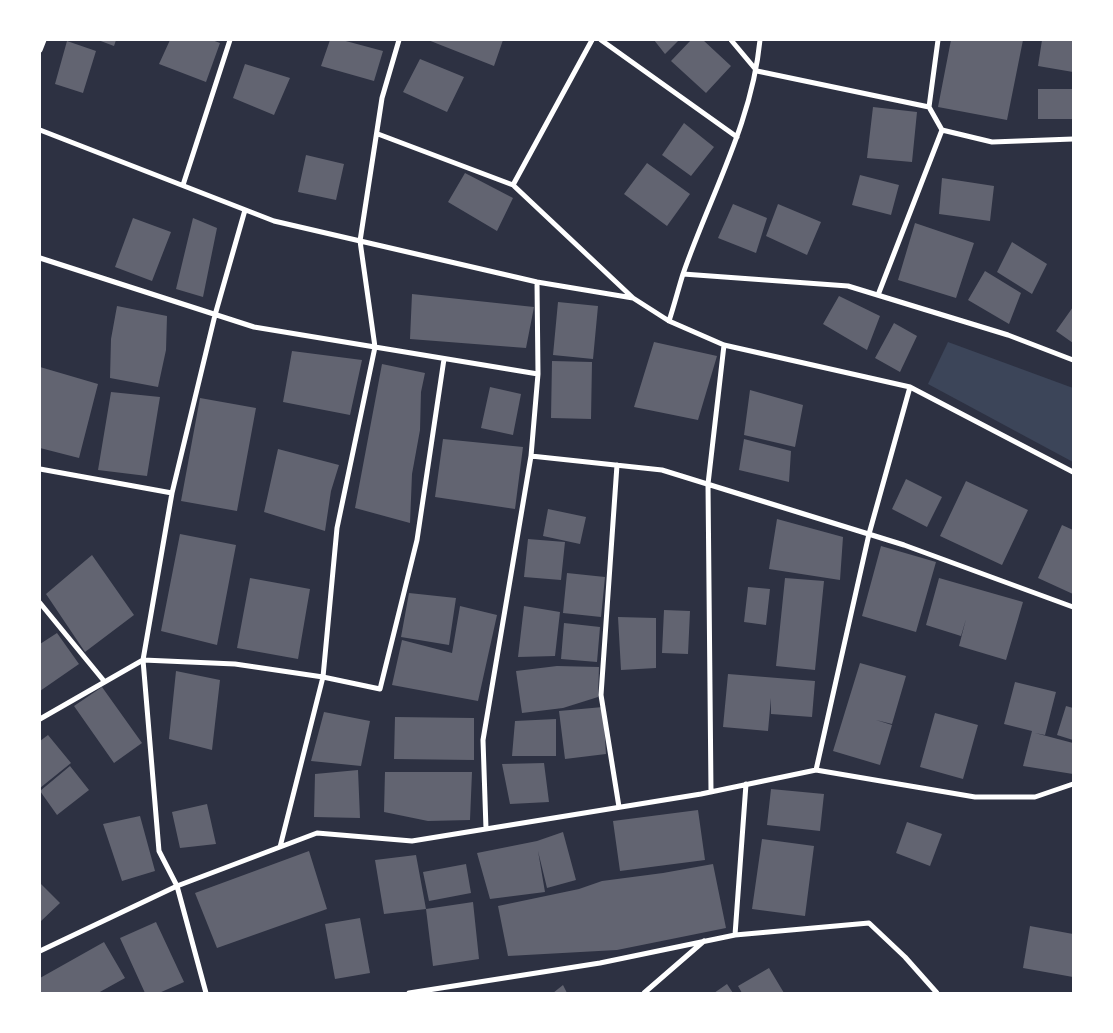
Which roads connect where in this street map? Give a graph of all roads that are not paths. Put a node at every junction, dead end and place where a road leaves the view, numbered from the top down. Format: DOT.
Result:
graph roads {
  1 [pos="44,40"];
  2 [pos="230,40"];
  3 [pos="399,40"];
  4 [pos="592,40"];
  5 [pos="601,40"];
  6 [pos="730,40"];
  7 [pos="760,40"];
  8 [pos="938,40"];
  9 [pos="40,50"];
  10 [pos="757,71"];
  11 [pos="928,107"];
  12 [pos="40,130"];
  13 [pos="942,130"];
  14 [pos="378,134"];
  15 [pos="737,137"];
  16 [pos="1073,139"];
  17 [pos="182,185"];
  18 [pos="513,185"];
  19 [pos="245,210"];
  20 [pos="360,241"];
  21 [pos="40,258"];
  22 [pos="683,274"];
  23 [pos="537,282"];
  24 [pos="878,295"];
  25 [pos="632,298"];
  26 [pos="215,315"];
  27 [pos="669,322"];
  28 [pos="724,345"];
  29 [pos="375,347"];
  30 [pos="444,359"];
  31 [pos="1073,360"];
  32 [pos="538,374"];
  33 [pos="910,387"];
  34 [pos="532,456"];
  35 [pos="617,465"];
  36 [pos="40,468"];
  37 [pos="1073,472"];
  38 [pos="708,484"];
  39 [pos="172,493"];
  40 [pos="869,534"];
  41 [pos="40,603"];
  42 [pos="1073,607"];
  43 [pos="143,660"];
  44 [pos="323,677"];
  45 [pos="104,680"];
  46 [pos="40,718"];
  47 [pos="816,770"];
  48 [pos="746,784"];
  49 [pos="1073,784"];
  50 [pos="711,792"];
  51 [pos="619,807"];
  52 [pos="486,829"];
  53 [pos="280,847"];
  54 [pos="177,886"];
  55 [pos="735,935"];
  56 [pos="704,941"];
  57 [pos="40,951"];
  58 [pos="206,993"];
  59 [pos="409,993"];
  60 [pos="644,993"];
  61 [pos="937,993"];
  1 -- 9 [label="street"];
  2 -- 17 [label="street"];
  3 -- 14 [label="street"];
  4 -- 18 [label="street"];
  5 -- 15 [label="street"];
  6 -- 10 [label="street"];
  7 -- 10 [label="street"];
  8 -- 11 [label="street"];
  10 -- 11 [label="street"];
  10 -- 15 [label="street"];
  11 -- 13 [label="street"];
  12 -- 17 [label="street"];
  13 -- 16 [label="street"];
  13 -- 24 [label="street"];
  14 -- 18 [label="street"];
  14 -- 20 [label="street"];
  15 -- 22 [label="street"];
  17 -- 19 [label="street"];
  18 -- 25 [label="street"];
  19 -- 20 [label="street"];
  19 -- 26 [label="street"];
  20 -- 23 [label="street"];
  20 -- 29 [label="street"];
  21 -- 26 [label="street"];
  22 -- 24 [label="street"];
  22 -- 27 [label="street"];
  23 -- 25 [label="street"];
  23 -- 32 [label="street"];
  24 -- 31 [label="street"];
  25 -- 27 [label="street"];
  26 -- 29 [label="street"];
  26 -- 39 [label="street"];
  27 -- 28 [label="street"];
  28 -- 33 [label="street"];
  28 -- 38 [label="street"];
  29 -- 30 [label="street"];
  29 -- 44 [label="street"];
  30 -- 32 [label="street"];
  30 -- 44 [label="street"];
  32 -- 34 [label="street"];
  33 -- 37 [label="street"];
  33 -- 40 [label="street"];
  34 -- 35 [label="street"];
  34 -- 52 [label="street"];
  35 -- 38 [label="street"];
  35 -- 51 [label="street"];
  36 -- 39 [label="street"];
  38 -- 40 [label="street"];
  38 -- 50 [label="street"];
  39 -- 43 [label="street"];
  40 -- 42 [label="street"];
  40 -- 47 [label="street"];
  41 -- 45 [label="street"];
  43 -- 44 [label="street"];
  43 -- 45 [label="street"];
  43 -- 54 [label="street"];
  44 -- 53 [label="street"];
  45 -- 46 [label="street"];
  47 -- 48 [label="street"];
  47 -- 49 [label="street"];
  48 -- 50 [label="street"];
  48 -- 55 [label="street"];
  50 -- 51 [label="street"];
  51 -- 52 [label="street"];
  52 -- 53 [label="street"];
  53 -- 54 [label="street"];
  54 -- 57 [label="street"];
  54 -- 58 [label="street"];
  55 -- 56 [label="street"];
  55 -- 61 [label="street"];
  56 -- 59 [label="street"];
  56 -- 60 [label="street"];
}
